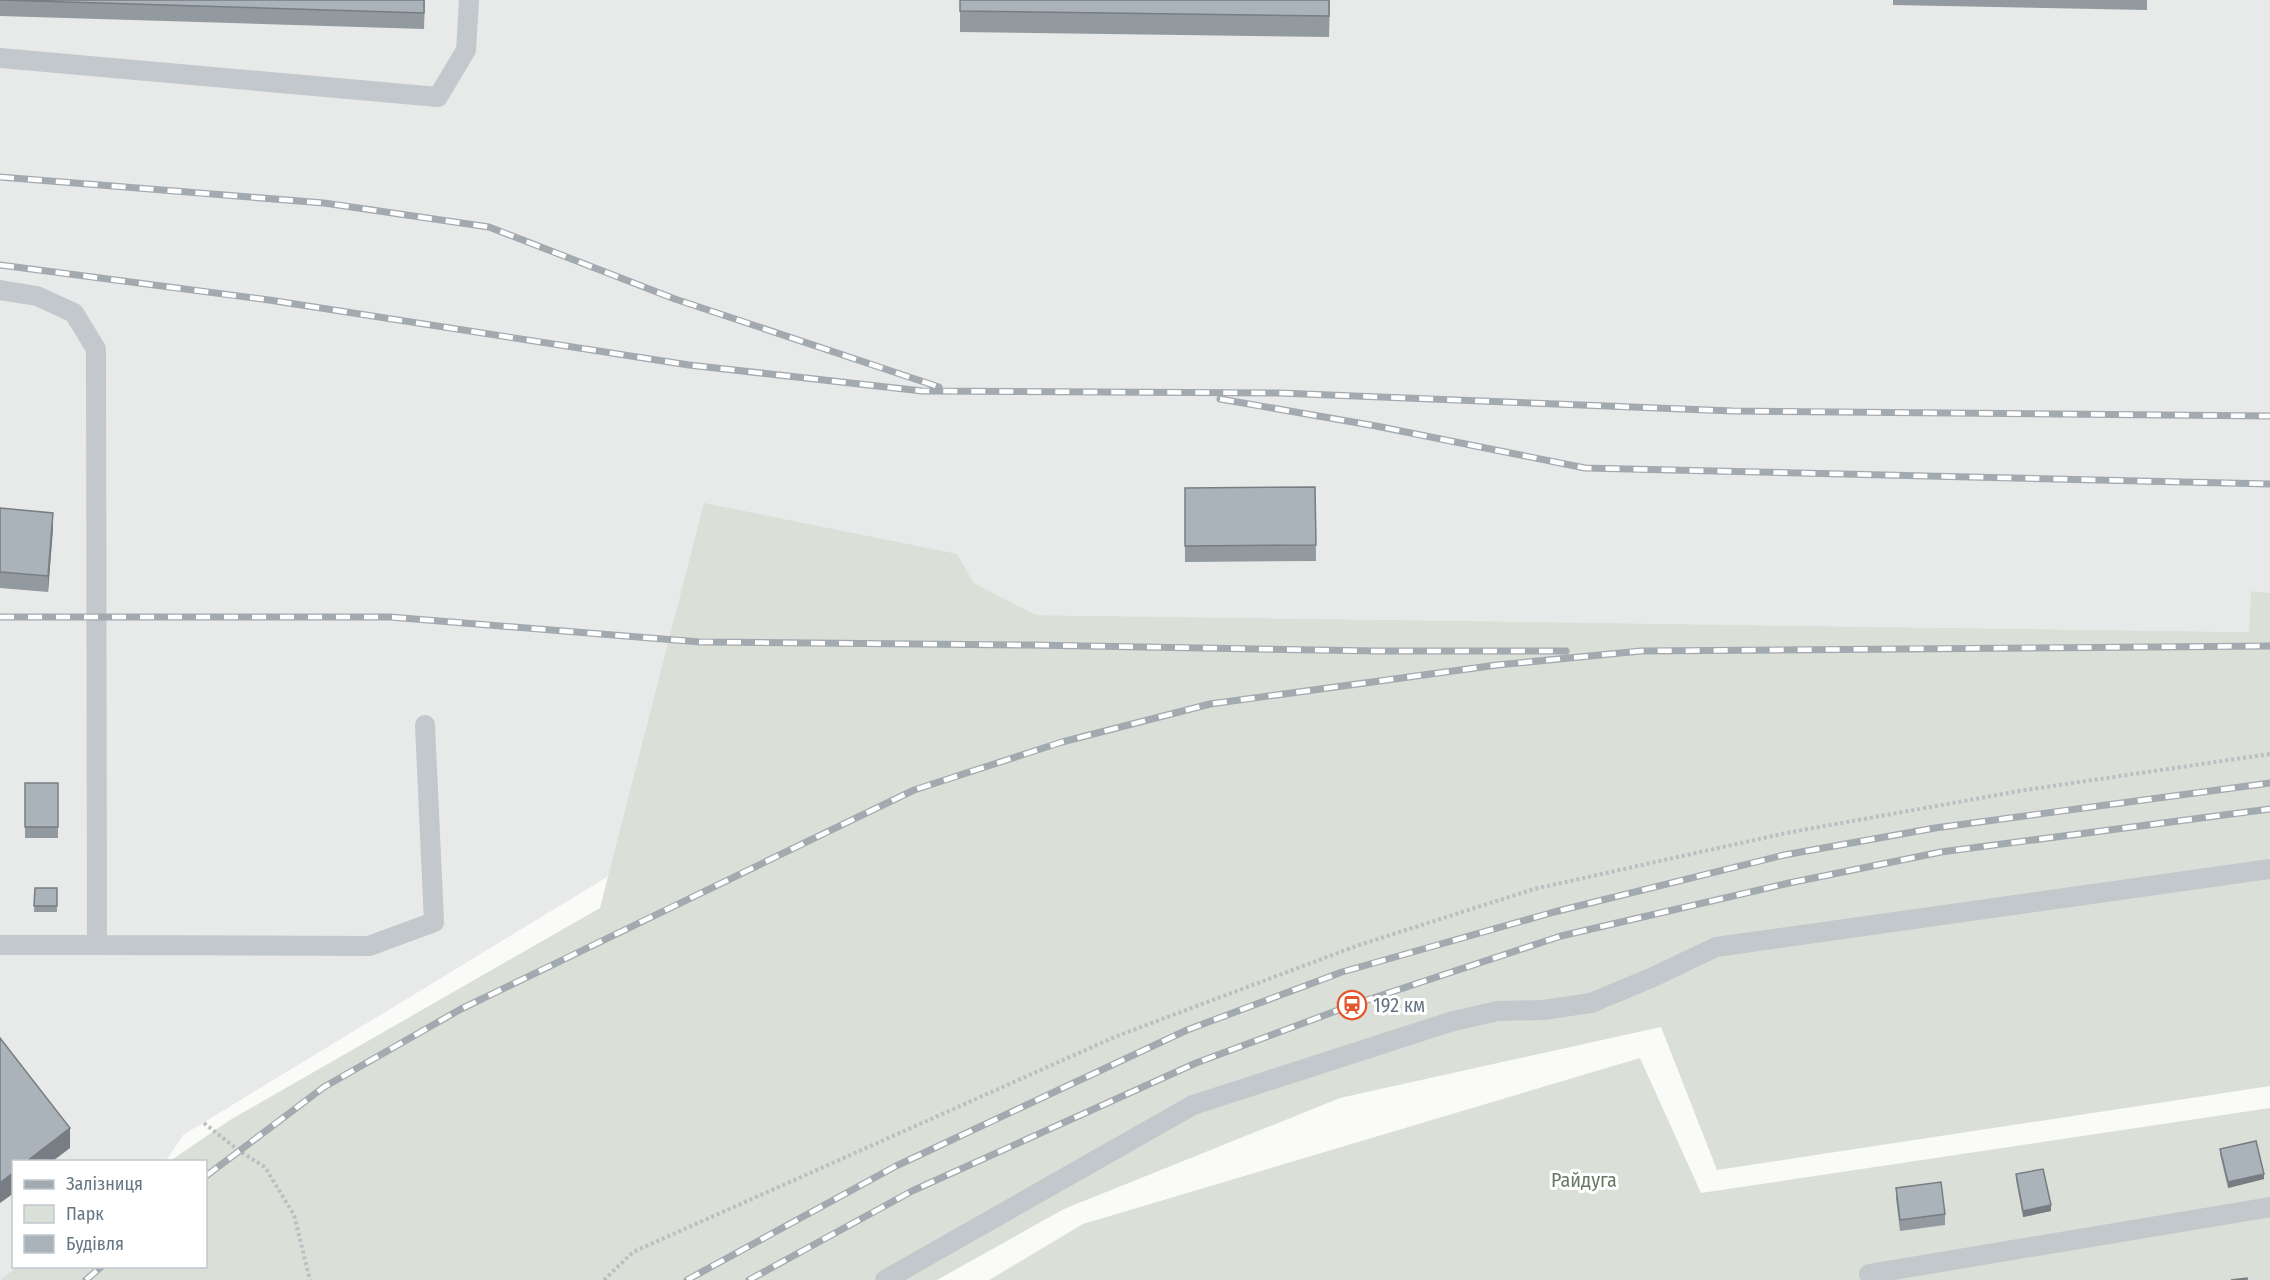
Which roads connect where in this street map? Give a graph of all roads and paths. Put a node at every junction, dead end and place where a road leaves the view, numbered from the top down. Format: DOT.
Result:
graph roads {
  1 [pos="469,0"];
  2 [pos="0,58"];
  3 [pos="0,290"];
  4 [pos="425,725"];
  5 [pos="2270,754"];
  6 [pos="2270,869"];
  7 [pos="0,945"];
  8 [pos="101,950"];
  9 [pos="204,1123"];
  10 [pos="2270,1207"];
  11 [pos="1869,1274"];
  12 [pos="310,1280"];
  13 [pos="604,1280"];
  14 [pos="885,1280"];
  1 -- 2 [label="lane"];
  3 -- 8 [label="lane"];
  4 -- 8 [label="lane"];
  5 -- 13 [label="path"];
  6 -- 14 [label="lane"];
  7 -- 8 [label="lane"];
  9 -- 12 [label="path"];
  10 -- 11 [label="lane"];
}
